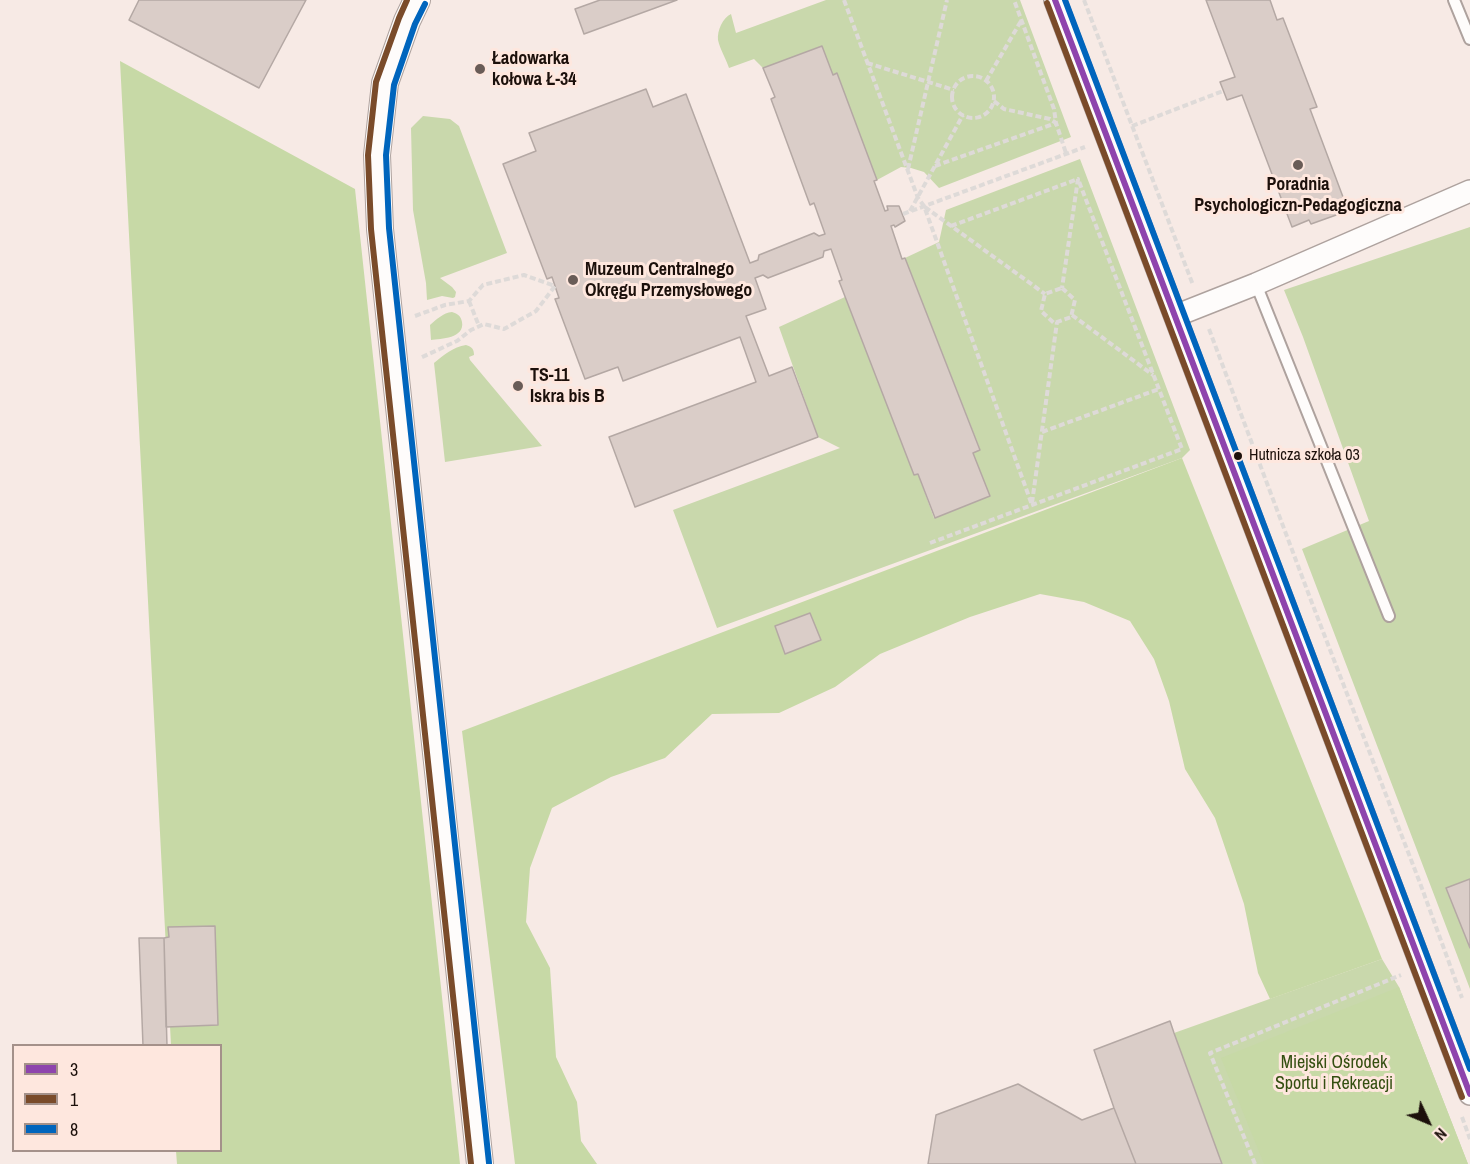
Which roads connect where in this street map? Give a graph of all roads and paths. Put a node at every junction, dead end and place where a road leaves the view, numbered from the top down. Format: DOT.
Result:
graph roads {
  1 [pos="417,0"];
  2 [pos="844,0"];
  3 [pos="947,0"];
  4 [pos="1014,0"];
  5 [pos="1055,0"];
  6 [pos="1084,0"];
  7 [pos="1454,0"];
  8 [pos="1021,21"];
  9 [pos="1470,39"];
  10 [pos="867,63"];
  11 [pos="986,81"];
  12 [pos="954,90"];
  13 [pos="1223,91"];
  14 [pos="994,101"];
  15 [pos="963,115"];
  16 [pos="1056,123"];
  17 [pos="1132,126"];
  18 [pos="1087,146"];
  19 [pos="1066,153"];
  20 [pos="935,166"];
  21 [pos="908,170"];
  22 [pos="1078,179"];
  23 [pos="1470,191"];
  24 [pos="918,198"];
  25 [pos="924,206"];
  26 [pos="910,212"];
  27 [pos="903,214"];
  28 [pos="951,226"];
  29 [pos="1256,284"];
  30 [pos="1062,288"];
  31 [pos="1045,294"];
  32 [pos="469,301"];
  33 [pos="1202,306"];
  34 [pos="1072,315"];
  35 [pos="1175,316"];
  36 [pos="407,319"];
  37 [pos="1057,322"];
  38 [pos="479,326"];
  39 [pos="414,361"];
  40 [pos="1154,376"];
  41 [pos="1159,389"];
  42 [pos="1042,432"];
  43 [pos="1032,505"];
  44 [pos="930,543"];
  45 [pos="1389,616"];
  46 [pos="1407,973"];
  47 [pos="1462,999"];
  48 [pos="1470,1094"];
  49 [pos="480,1164"];
  50 [pos="1256,1164"];
  1 -- 49 [label="street"];
  2 -- 10 [label="path"];
  3 -- 21 [label="path"];
  4 -- 8 [label="path"];
  5 -- 35 [label="street"];
  6 -- 17 [label="path"];
  7 -- 9 [label="lane"];
  8 -- 11 [label="path"];
  8 -- 16 [label="path"];
  10 -- 12 [label="path"];
  10 -- 21 [label="path"];
  11 -- 12 [label="path"];
  11 -- 14 [label="path"];
  12 -- 15 [label="path"];
  13 -- 17 [label="path"];
  14 -- 15 [label="path"];
  14 -- 16 [label="path"];
  15 -- 20 [label="path"];
  16 -- 19 [label="path"];
  16 -- 20 [label="path"];
  17 -- 33 [label="path"];
  18 -- 19 [label="path"];
  19 -- 25 [label="path"];
  20 -- 24 [label="path"];
  21 -- 24 [label="path"];
  22 -- 28 [label="path"];
  22 -- 30 [label="path"];
  22 -- 40 [label="path"];
  23 -- 29 [label="street"];
  24 -- 25 [label="path"];
  24 -- 26 [label="path"];
  25 -- 26 [label="path"];
  25 -- 28 [label="path"];
  25 -- 43 [label="path"];
  26 -- 27 [label="path"];
  28 -- 31 [label="path"];
  29 -- 33 [label="street"];
  29 -- 45 [label="lane"];
  30 -- 31 [label="path"];
  30 -- 34 [label="path"];
  31 -- 37 [label="path"];
  32 -- 36 [label="path"];
  32 -- 38 [label="path"];
  32 -- 38 [label="path"];
  33 -- 35 [label="street"];
  33 -- 47 [label="path"];
  34 -- 37 [label="path"];
  34 -- 40 [label="path"];
  35 -- 48 [label="street"];
  37 -- 42 [label="path"];
  38 -- 39 [label="path"];
  40 -- 41 [label="path"];
  41 -- 42 [label="path"];
  41 -- 43 [label="path"];
  42 -- 43 [label="path"];
  43 -- 44 [label="path"];
  46 -- 50 [label="path"];
}
